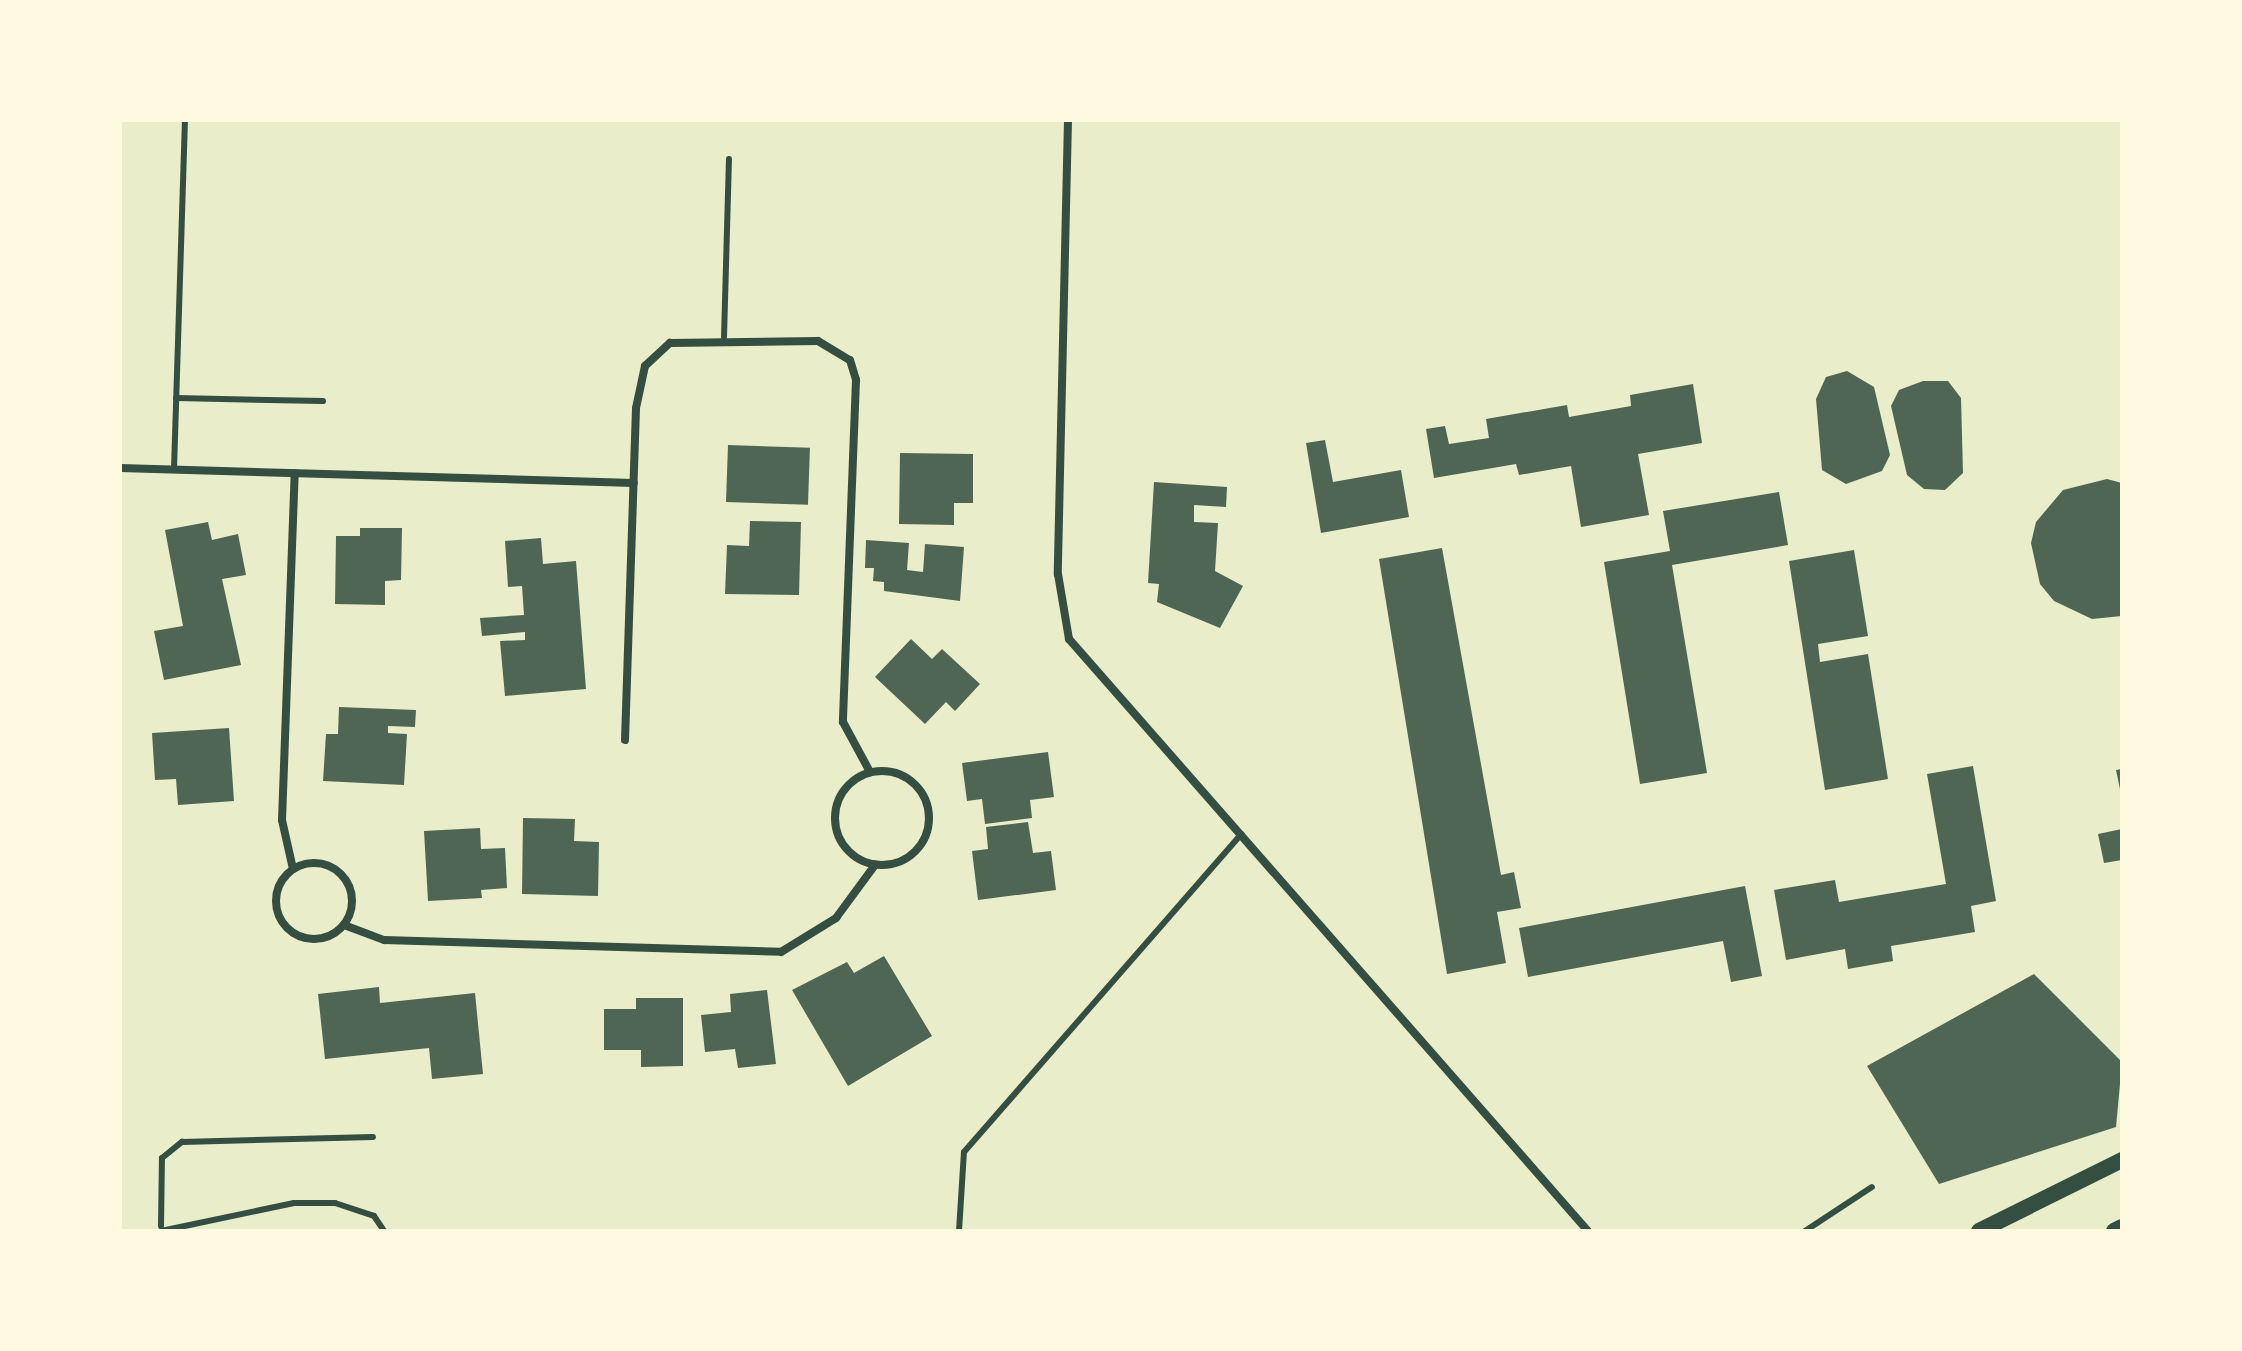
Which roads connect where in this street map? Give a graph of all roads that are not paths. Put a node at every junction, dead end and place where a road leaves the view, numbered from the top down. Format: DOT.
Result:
graph roads {
  1 [pos="185,120"];
  2 [pos="1068,120"];
  3 [pos="729,159"];
  4 [pos="724,337"];
  5 [pos="176,398"];
  6 [pos="323,401"];
  7 [pos="120,468"];
  8 [pos="174,469"];
  9 [pos="295,473"];
  10 [pos="634,483"];
  11 [pos="625,740"];
  12 [pos="870,772"];
  13 [pos="1241,834"];
  14 [pos="875,865"];
  15 [pos="293,869"];
  16 [pos="344,925"];
  17 [pos="373,1137"];
  18 [pos="2122,1160"];
  19 [pos="1872,1187"];
  20 [pos="2122,1227"];
  21 [pos="161,1228"];
  22 [pos="384,1231"];
  23 [pos="959,1231"];
  24 [pos="1588,1231"];
  25 [pos="1805,1231"];
  26 [pos="1979,1231"];
  27 [pos="2114,1231"];
  1 -- 5 [label="lane"];
  2 -- 13 [label="street"];
  3 -- 4 [label="lane"];
  4 -- 10 [label="street"];
  4 -- 12 [label="street"];
  5 -- 6 [label="lane"];
  5 -- 8 [label="lane"];
  7 -- 8 [label="street"];
  8 -- 9 [label="street"];
  9 -- 10 [label="street"];
  9 -- 15 [label="street"];
  10 -- 11 [label="street"];
  12 -- 14 [label="street"];
  12 -- 14 [label="street"];
  13 -- 23 [label="lane"];
  13 -- 24 [label="street"];
  14 -- 16 [label="street"];
  15 -- 16 [label="street"];
  15 -- 16 [label="street"];
  17 -- 21 [label="lane"];
  18 -- 26 [label="main road"];
  19 -- 25 [label="lane"];
  20 -- 27 [label="main road"];
  21 -- 22 [label="lane"];
}
